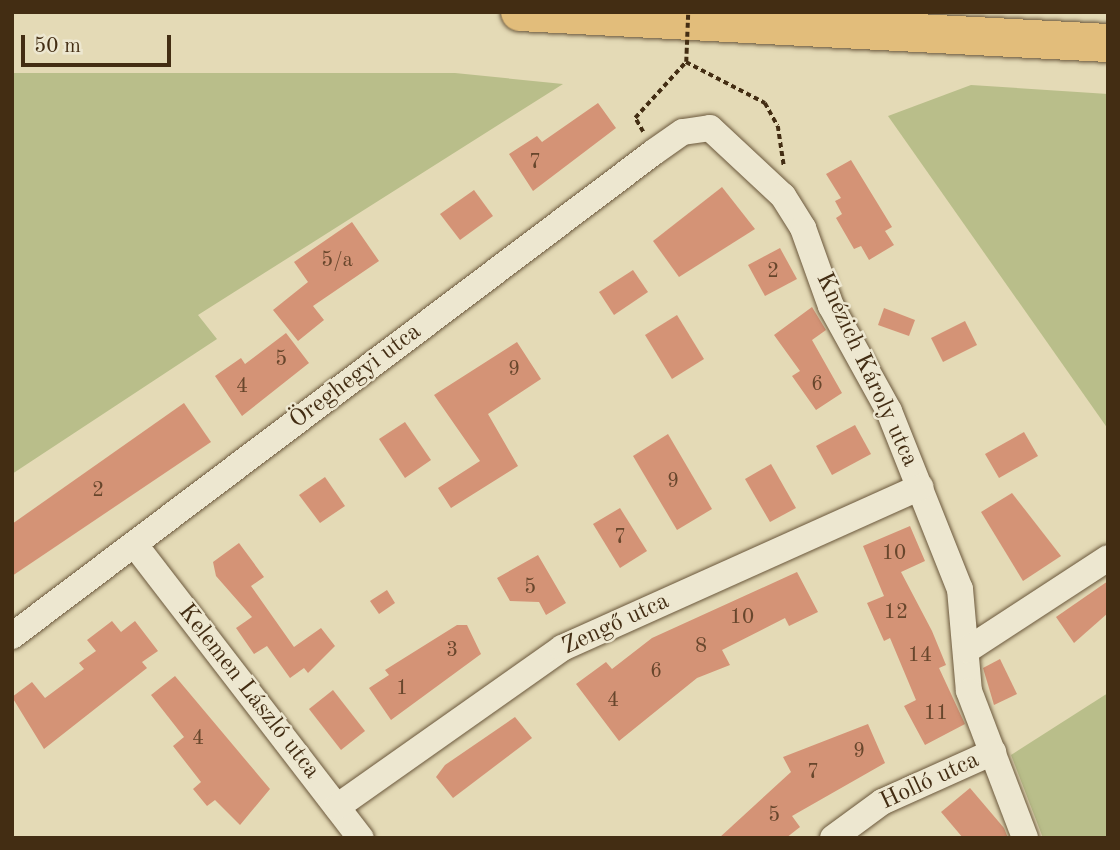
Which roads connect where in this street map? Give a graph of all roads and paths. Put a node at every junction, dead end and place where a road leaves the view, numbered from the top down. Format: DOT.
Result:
graph roads {
  1 [pos="520,12"];
  2 [pos="688,12"];
  3 [pos="1108,43"];
  4 [pos="686,62"];
  5 [pos="635,118"];
  6 [pos="703,127"];
  7 [pos="783,196"];
  8 [pos="920,487"];
  9 [pos="135,545"];
  10 [pos="1108,558"];
  11 [pos="12,636"];
  12 [pos="967,650"];
  13 [pos="993,752"];
  14 [pos="337,807"];
  15 [pos="361,838"];
  16 [pos="834,838"];
  17 [pos="1025,838"];
  1 -- 3 [label="highway"];
  2 -- 4 [label="path, bridge"];
  4 -- 5 [label="path"];
  4 -- 7 [label="path"];
  6 -- 7 [label="street, Knézich Károly utca"];
  6 -- 9 [label="street, Öreghegyi utca"];
  7 -- 8 [label="street, Knézich Károly utca"];
  8 -- 12 [label="street, Knézich Károly utca"];
  8 -- 14 [label="street, Zengő utca"];
  9 -- 11 [label="street, Öreghegyi utca"];
  9 -- 14 [label="street, Kelemen László utca"];
  10 -- 12 [label="street"];
  12 -- 13 [label="street, Knézich Károly utca"];
  13 -- 16 [label="street, Holló utca"];
  13 -- 17 [label="street, Knézich Károly utca"];
  14 -- 15 [label="street, Kelemen László utca"];
}
